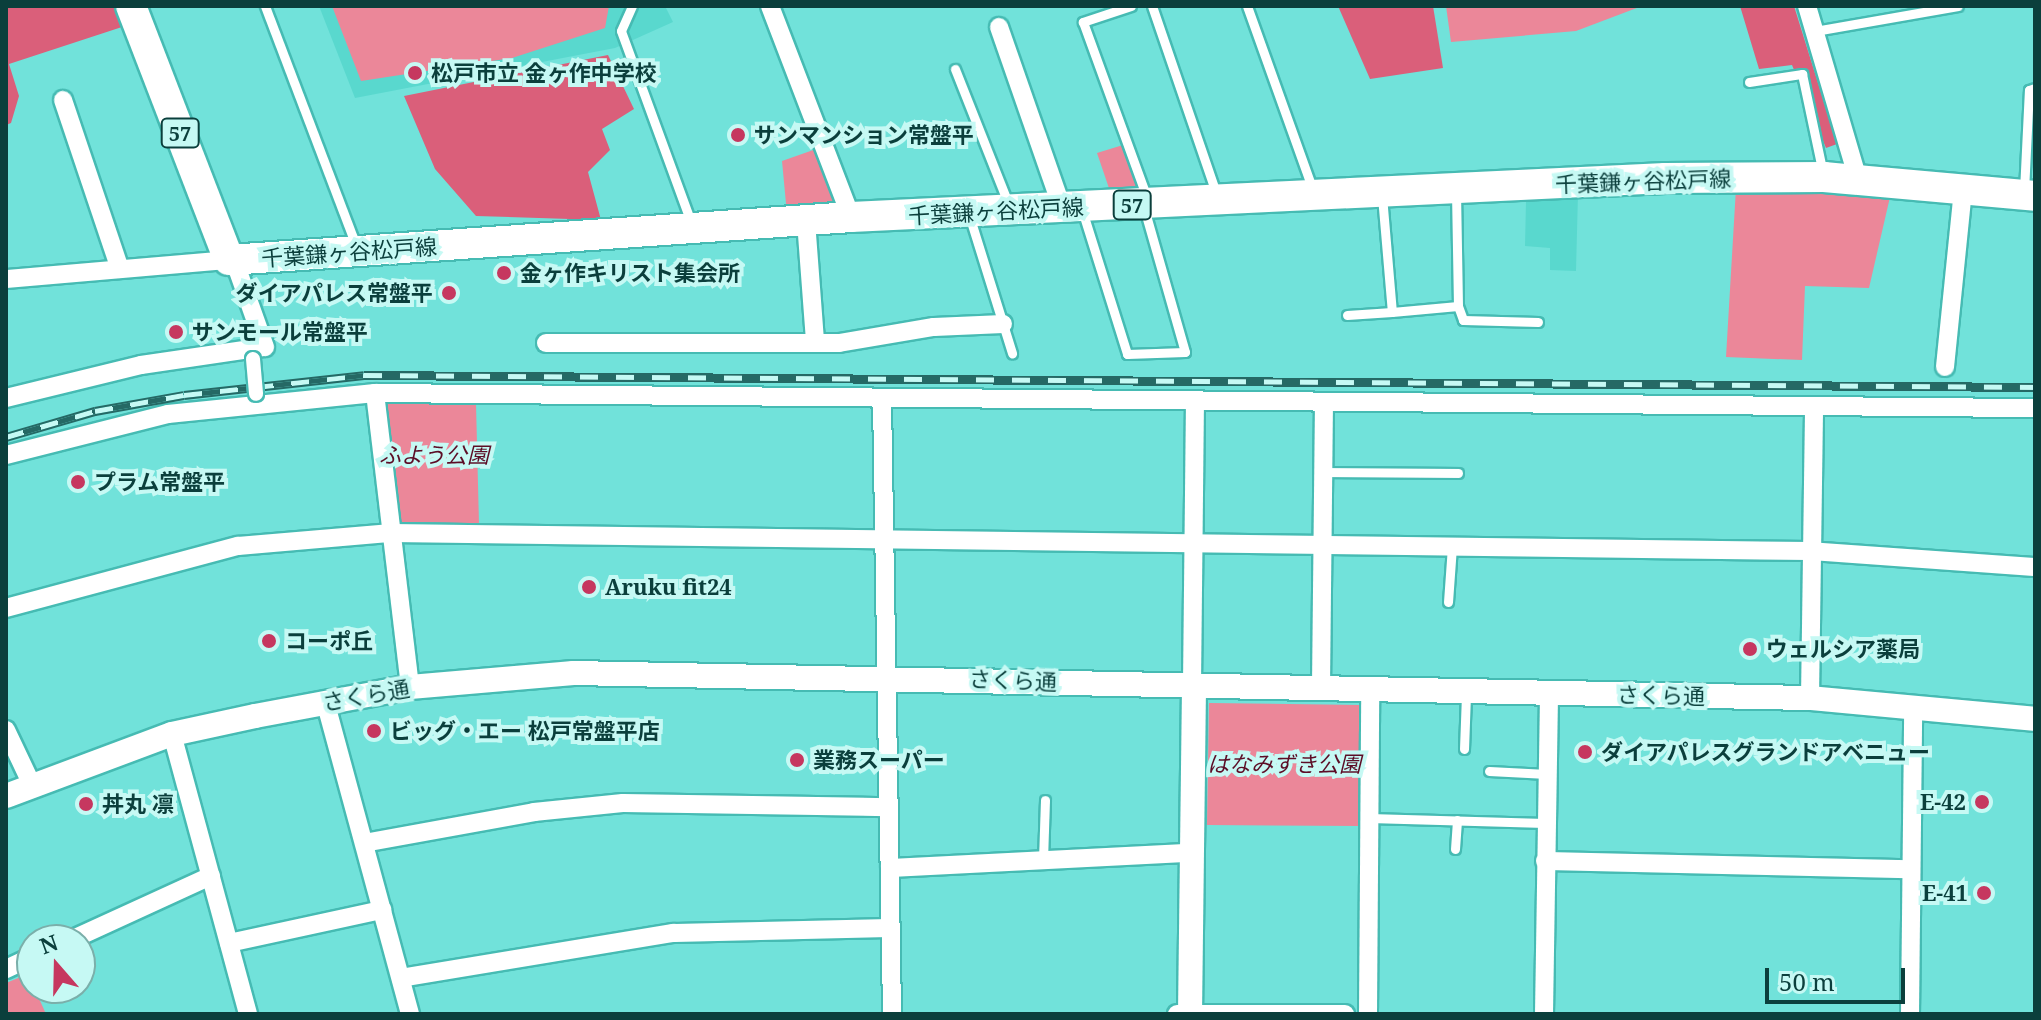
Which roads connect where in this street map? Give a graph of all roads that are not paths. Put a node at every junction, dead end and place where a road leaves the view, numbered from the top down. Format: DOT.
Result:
graph roads {
  1 [pos="131,6"];
  2 [pos="265,6"];
  3 [pos="632,6"];
  4 [pos="770,6"];
  5 [pos="1131,6"];
  6 [pos="1152,6"];
  7 [pos="1247,6"];
  8 [pos="1807,6"];
  9 [pos="1958,6"];
  10 [pos="999,27"];
  11 [pos="1815,31"];
  12 [pos="955,69"];
  13 [pos="1749,82"];
  14 [pos="2035,88"];
  15 [pos="63,100"];
  16 [pos="1824,177"];
  17 [pos="1858,179"];
  18 [pos="1456,188"];
  19 [pos="1963,189"];
  20 [pos="1382,192"];
  21 [pos="1314,195"];
  22 [pos="2029,195"];
  23 [pos="1218,200"];
  24 [pos="1146,204"];
  25 [pos="1072,207"];
  26 [pos="1011,210"];
  27 [pos="968,212"];
  28 [pos="851,217"];
  29 [pos="806,221"];
  30 [pos="693,229"];
  31 [pos="358,251"];
  32 [pos="232,260"];
  33 [pos="120,269"];
  34 [pos="6,279"];
  35 [pos="1458,306"];
  36 [pos="1392,312"];
  37 [pos="1347,315"];
  38 [pos="1538,322"];
  39 [pos="1003,324"];
  40 [pos="815,342"];
  41 [pos="546,343"];
  42 [pos="1012,353"];
  43 [pos="253,359"];
  44 [pos="1945,367"];
  45 [pos="375,393"];
  46 [pos="256,394"];
  47 [pos="6,398"];
  48 [pos="882,398"];
  49 [pos="1195,402"];
  50 [pos="1324,403"];
  51 [pos="1814,407"];
  52 [pos="2035,408"];
  53 [pos="6,455"];
  54 [pos="1322,472"];
  55 [pos="1458,473"];
  56 [pos="391,533"];
  57 [pos="884,538"];
  58 [pos="1194,542"];
  59 [pos="1323,544"];
  60 [pos="1452,544"];
  61 [pos="1810,551"];
  62 [pos="2035,567"];
  63 [pos="1448,602"];
  64 [pos="6,608"];
  65 [pos="887,676"];
  66 [pos="1193,685"];
  67 [pos="410,687"];
  68 [pos="1321,687"];
  69 [pos="1370,689"];
  70 [pos="1467,691"];
  71 [pos="1549,692"];
  72 [pos="1810,698"];
  73 [pos="325,701"];
  74 [pos="1913,705"];
  75 [pos="2035,719"];
  76 [pos="6,730"];
  77 [pos="172,734"];
  78 [pos="1464,749"];
  79 [pos="1489,771"];
  80 [pos="1547,774"];
  81 [pos="32,785"];
  82 [pos="6,796"];
  83 [pos="1045,800"];
  84 [pos="889,807"];
  85 [pos="1369,818"];
  86 [pos="1457,820"];
  87 [pos="1545,823"];
  88 [pos="364,843"];
  89 [pos="1455,849"];
  90 [pos="1191,853"];
  91 [pos="1043,860"];
  92 [pos="1545,861"];
  93 [pos="890,868"];
  94 [pos="1911,869"];
  95 [pos="211,876"];
  96 [pos="382,910"];
  97 [pos="891,928"];
  98 [pos="96,929"];
  99 [pos="229,943"];
  100 [pos="401,978"];
  101 [pos="243,1012"];
  102 [pos="1185,1013"];
  103 [pos="410,1014"];
  104 [pos="892,1014"];
  105 [pos="1345,1014"];
  106 [pos="1368,1014"];
  107 [pos="1544,1014"];
  108 [pos="1910,1014"];
  1 -- 32 [label="main road, 千葉鎌ヶ谷松戸線 / 57"];
  2 -- 31 [label="lane"];
  3 -- 30 [label="lane"];
  4 -- 28 [label="street"];
  5 -- 24 [label="lane"];
  6 -- 23 [label="lane"];
  7 -- 21 [label="lane"];
  8 -- 11 [label="street"];
  9 -- 11 [label="lane"];
  10 -- 25 [label="street"];
  11 -- 17 [label="street"];
  12 -- 26 [label="lane"];
  13 -- 16 [label="lane"];
  14 -- 22 [label="lane"];
  15 -- 33 [label="street"];
  16 -- 17 [label="main road, 千葉鎌ヶ谷松戸線 / 57"];
  16 -- 18 [label="main road, 千葉鎌ヶ谷松戸線 / 57"];
  17 -- 19 [label="main road, 千葉鎌ヶ谷松戸線 / 57"];
  18 -- 20 [label="main road, 千葉鎌ヶ谷松戸線 / 57"];
  18 -- 35 [label="lane"];
  19 -- 22 [label="main road, 千葉鎌ヶ谷松戸線 / 57"];
  19 -- 44 [label="street"];
  20 -- 21 [label="main road, 千葉鎌ヶ谷松戸線 / 57"];
  20 -- 36 [label="lane"];
  21 -- 23 [label="main road, 千葉鎌ヶ谷松戸線 / 57"];
  23 -- 24 [label="main road, 千葉鎌ヶ谷松戸線 / 57"];
  24 -- 25 [label="main road, 千葉鎌ヶ谷松戸線 / 57"];
  24 -- 25 [label="lane"];
  25 -- 26 [label="main road, 千葉鎌ヶ谷松戸線 / 57"];
  26 -- 27 [label="main road, 千葉鎌ヶ谷松戸線 / 57"];
  27 -- 28 [label="main road, 千葉鎌ヶ谷松戸線 / 57"];
  27 -- 39 [label="lane"];
  28 -- 29 [label="main road, 千葉鎌ヶ谷松戸線 / 57"];
  29 -- 30 [label="main road, 千葉鎌ヶ谷松戸線 / 57"];
  29 -- 40 [label="street"];
  30 -- 31 [label="main road, 千葉鎌ヶ谷松戸線 / 57"];
  31 -- 32 [label="main road, 千葉鎌ヶ谷松戸線 / 57"];
  32 -- 33 [label="street"];
  32 -- 47 [label="street"];
  33 -- 34 [label="street"];
  35 -- 36 [label="lane"];
  35 -- 38 [label="lane"];
  36 -- 37 [label="lane"];
  39 -- 40 [label="street"];
  39 -- 42 [label="lane"];
  40 -- 41 [label="street"];
  43 -- 46 [label="street, bridge"];
  45 -- 48 [label="street"];
  45 -- 53 [label="street"];
  45 -- 56 [label="street"];
  48 -- 49 [label="street"];
  48 -- 57 [label="street"];
  49 -- 50 [label="street"];
  49 -- 58 [label="street"];
  50 -- 51 [label="street"];
  50 -- 54 [label="street"];
  51 -- 52 [label="street"];
  51 -- 61 [label="street"];
  54 -- 55 [label="lane"];
  54 -- 59 [label="street"];
  56 -- 57 [label="street"];
  56 -- 64 [label="street"];
  56 -- 67 [label="street"];
  57 -- 58 [label="street"];
  57 -- 65 [label="street"];
  58 -- 59 [label="street"];
  58 -- 66 [label="street"];
  59 -- 60 [label="street"];
  59 -- 68 [label="street"];
  60 -- 61 [label="street"];
  60 -- 63 [label="lane"];
  61 -- 62 [label="street"];
  61 -- 72 [label="street"];
  65 -- 66 [label="street, さくら通"];
  65 -- 67 [label="street, さくら通"];
  65 -- 84 [label="street"];
  66 -- 68 [label="street, さくら通"];
  66 -- 90 [label="street"];
  67 -- 73 [label="street, さくら通"];
  68 -- 69 [label="street, さくら通"];
  69 -- 70 [label="street, さくら通"];
  69 -- 85 [label="street"];
  70 -- 71 [label="street, さくら通"];
  70 -- 78 [label="lane"];
  71 -- 72 [label="street, さくら通"];
  71 -- 80 [label="street"];
  72 -- 74 [label="street, さくら通"];
  73 -- 77 [label="street, さくら通"];
  73 -- 88 [label="street"];
  74 -- 75 [label="street, さくら通"];
  74 -- 94 [label="street"];
  76 -- 81 [label="street"];
  77 -- 81 [label="street, さくら通"];
  77 -- 95 [label="street"];
  79 -- 80 [label="lane"];
  80 -- 87 [label="street"];
  81 -- 82 [label="street, さくら通"];
  83 -- 91 [label="lane"];
  84 -- 88 [label="street"];
  84 -- 93 [label="street"];
  85 -- 86 [label="lane"];
  85 -- 106 [label="street"];
  86 -- 87 [label="lane"];
  86 -- 89 [label="lane"];
  87 -- 92 [label="street"];
  88 -- 96 [label="street"];
  90 -- 91 [label="street"];
  90 -- 102 [label="street"];
  91 -- 93 [label="street"];
  92 -- 94 [label="street"];
  92 -- 107 [label="street"];
  93 -- 97 [label="street"];
  94 -- 108 [label="street"];
  95 -- 98 [label="street"];
  95 -- 99 [label="street"];
  96 -- 99 [label="street"];
  96 -- 100 [label="street"];
  97 -- 100 [label="street"];
  97 -- 104 [label="street"];
  99 -- 101 [label="street"];
  100 -- 103 [label="street"];
  102 -- 105 [label="street"];
}
